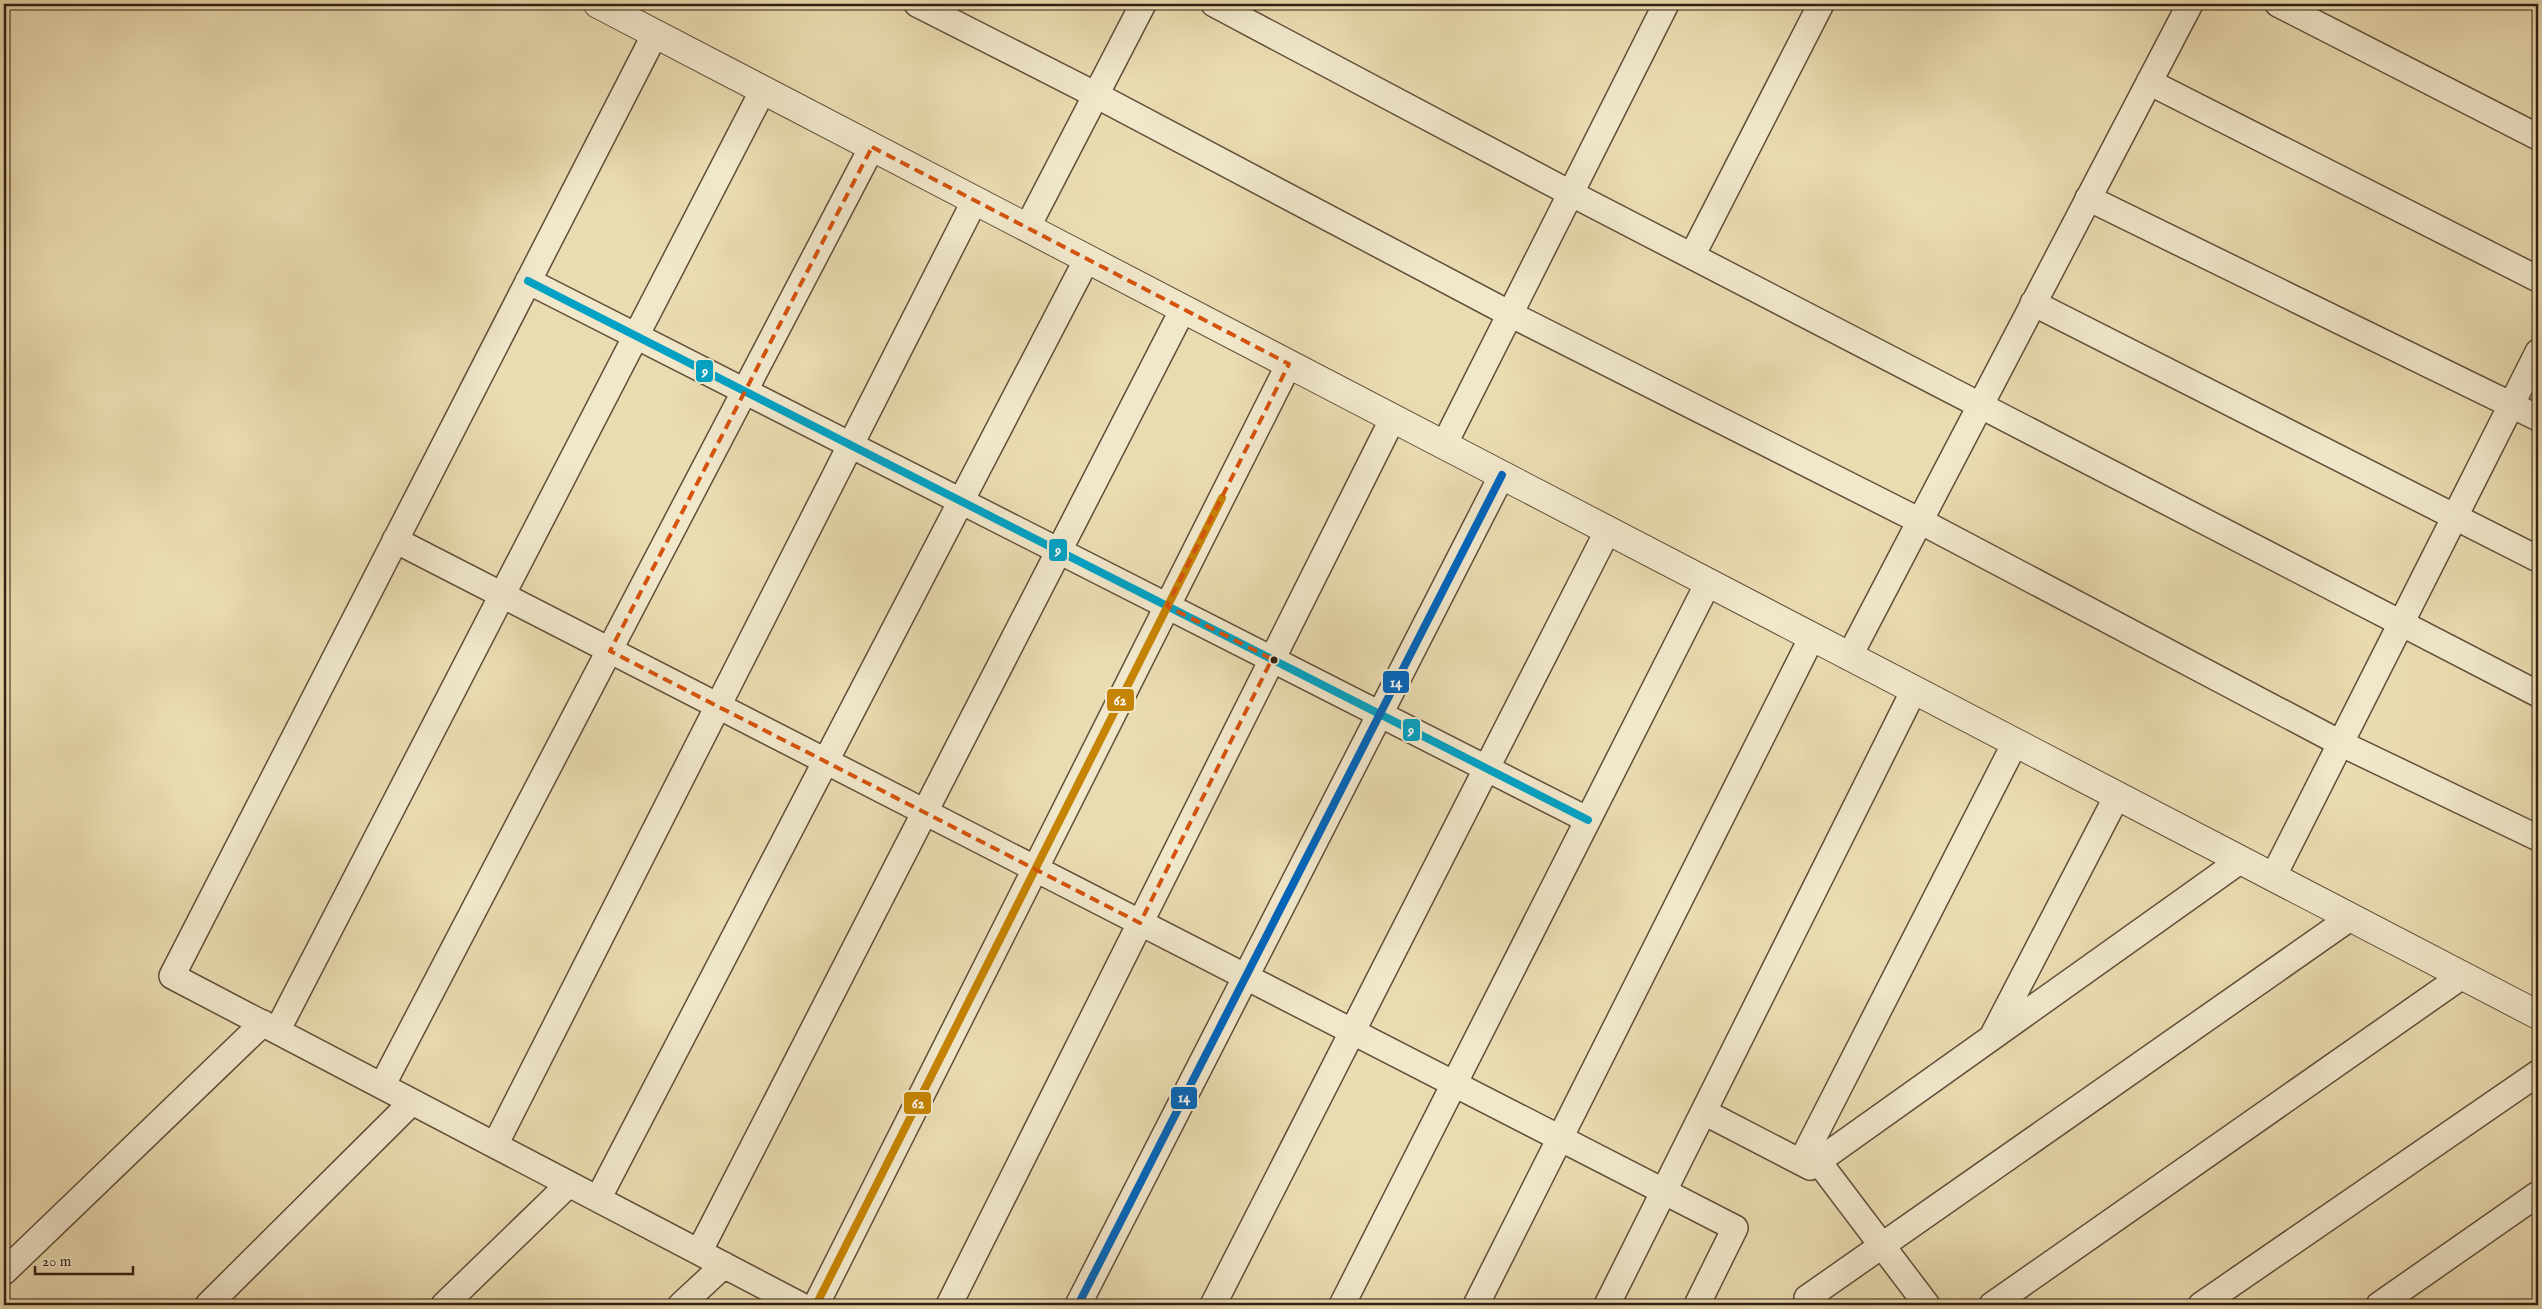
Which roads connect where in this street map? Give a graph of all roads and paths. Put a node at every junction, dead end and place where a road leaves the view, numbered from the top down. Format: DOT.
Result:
graph roads {
  1 [pos="917,4"];
  2 [pos="1143,4"];
  3 [pos="1214,4"];
  4 [pos="1666,4"];
  5 [pos="1821,4"];
  6 [pos="2190,4"];
  7 [pos="2278,4"];
  8 [pos="603,5"];
  9 [pos="655,34"];
  10 [pos="2149,82"];
  11 [pos="763,90"];
  12 [pos="1096,95"];
  13 [pos="2538,137"];
  14 [pos="872,147"];
  15 [pos="1570,193"];
  16 [pos="2088,198"];
  17 [pos="975,200"];
  18 [pos="1027,228"];
  19 [pos="1692,256"];
  20 [pos="1087,259"];
  21 [pos="2538,279"];
  22 [pos="528,281"];
  23 [pos="2034,303"];
  24 [pos="1183,309"];
  25 [pos="1510,314"];
  26 [pos="636,336"];
  27 [pos="2538,352"];
  28 [pos="1289,364"];
  29 [pos="745,392"];
  30 [pos="1980,405"];
  31 [pos="2512,405"];
  32 [pos="1393,418"];
  33 [pos="2538,418"];
  34 [pos="850,445"];
  35 [pos="1444,445"];
  36 [pos="1502,475"];
  37 [pos="960,501"];
  38 [pos="2455,517"];
  39 [pos="1920,521"];
  40 [pos="1608,530"];
  41 [pos="395,540"];
  42 [pos="1059,551"];
  43 [pos="2538,559"];
  44 [pos="1708,583"];
  45 [pos="502,595"];
  46 [pos="1167,606"];
  47 [pos="2401,623"];
  48 [pos="1812,637"];
  49 [pos="610,650"];
  50 [pos="1849,656"];
  51 [pos="1272,660"];
  52 [pos="1914,690"];
  53 [pos="2538,694"];
  54 [pos="718,706"];
  55 [pos="1379,714"];
  56 [pos="2015,743"];
  57 [pos="2340,743"];
  58 [pos="825,762"];
  59 [pos="1486,769"];
  60 [pos="2117,796"];
  61 [pos="925,812"];
  62 [pos="1588,820"];
  63 [pos="2538,838"];
  64 [pos="2241,860"];
  65 [pos="1036,869"];
  66 [pos="2273,877"];
  67 [pos="2350,918"];
  68 [pos="1140,923"];
  69 [pos="2462,976"];
  70 [pos="1246,977"];
  71 [pos="2538,1016"];
  72 [pos="270,1027"];
  73 [pos="1352,1032"];
  74 [pos="1993,1036"];
  75 [pos="2538,1073"];
  76 [pos="1454,1084"];
  77 [pos="382,1086"];
  78 [pos="412,1102"];
  79 [pos="1704,1112"];
  80 [pos="1560,1138"];
  81 [pos="494,1145"];
  82 [pos="1810,1161"];
  83 [pos="569,1184"];
  84 [pos="1664,1192"];
  85 [pos="2538,1194"];
  86 [pos="598,1199"];
  87 [pos="1882,1246"];
  88 [pos="699,1252"];
  89 [pos="724,1265"];
  90 [pos="4,1272"];
  91 [pos="1807,1298"];
  92 [pos="208,1305"];
  93 [pos="444,1305"];
  94 [pos="681,1305"];
  95 [pos="800,1305"];
  96 [pos="816,1305"];
  97 [pos="949,1305"];
  98 [pos="1078,1305"];
  99 [pos="1213,1305"];
  100 [pos="1342,1305"];
  101 [pos="1476,1305"];
  102 [pos="1607,1305"];
  103 [pos="1697,1305"];
  104 [pos="1927,1305"];
  105 [pos="1992,1305"];
  106 [pos="2201,1305"];
  107 [pos="2378,1305"];
  1 -- 12 [label="street"];
  2 -- 12 [label="street"];
  3 -- 15 [label="street"];
  4 -- 15 [label="street"];
  5 -- 19 [label="street"];
  6 -- 10 [label="street"];
  7 -- 13 [label="street"];
  8 -- 9 [label="street"];
  9 -- 11 [label="street"];
  9 -- 22 [label="street"];
  10 -- 16 [label="street"];
  10 -- 21 [label="street"];
  11 -- 14 [label="street"];
  11 -- 26 [label="street"];
  12 -- 18 [label="street"];
  12 -- 25 [label="street"];
  14 -- 17 [label="street"];
  14 -- 29 [label="street"];
  15 -- 19 [label="street"];
  15 -- 25 [label="street"];
  16 -- 23 [label="street"];
  16 -- 31 [label="street"];
  17 -- 18 [label="street"];
  17 -- 34 [label="street"];
  18 -- 20 [label="street"];
  19 -- 30 [label="street"];
  20 -- 24 [label="street"];
  20 -- 37 [label="street"];
  22 -- 26 [label="street"];
  22 -- 41 [label="street"];
  23 -- 30 [label="street"];
  23 -- 38 [label="street"];
  24 -- 28 [label="street"];
  24 -- 42 [label="street"];
  25 -- 35 [label="street"];
  25 -- 39 [label="street"];
  26 -- 29 [label="street"];
  26 -- 45 [label="street"];
  27 -- 31 [label="street"];
  28 -- 32 [label="street"];
  28 -- 46 [label="street"];
  29 -- 34 [label="street"];
  29 -- 49 [label="street"];
  30 -- 39 [label="street"];
  30 -- 47 [label="street"];
  31 -- 33 [label="street"];
  31 -- 38 [label="street"];
  32 -- 35 [label="street"];
  32 -- 51 [label="street"];
  34 -- 37 [label="street"];
  34 -- 54 [label="street"];
  35 -- 36 [label="street"];
  36 -- 40 [label="street"];
  36 -- 55 [label="street"];
  37 -- 42 [label="street"];
  37 -- 58 [label="street"];
  38 -- 43 [label="street"];
  38 -- 47 [label="street"];
  39 -- 50 [label="street"];
  39 -- 57 [label="street"];
  40 -- 44 [label="street"];
  40 -- 59 [label="street"];
  41 -- 45 [label="street"];
  41 -- 72 [label="street"];
  42 -- 46 [label="street"];
  42 -- 61 [label="street"];
  44 -- 48 [label="street"];
  44 -- 62 [label="street"];
  45 -- 49 [label="street"];
  45 -- 72 [label="street"];
  46 -- 51 [label="street"];
  46 -- 65 [label="street"];
  47 -- 53 [label="street"];
  47 -- 57 [label="street"];
  48 -- 50 [label="street"];
  48 -- 80 [label="street"];
  49 -- 54 [label="street"];
  49 -- 77 [label="street"];
  50 -- 52 [label="street"];
  51 -- 55 [label="street"];
  51 -- 68 [label="street"];
  52 -- 56 [label="street"];
  52 -- 79 [label="street"];
  54 -- 58 [label="street"];
  54 -- 81 [label="street"];
  55 -- 59 [label="street"];
  55 -- 70 [label="street"];
  56 -- 60 [label="street"];
  56 -- 82 [label="street"];
  57 -- 63 [label="street"];
  57 -- 66 [label="street"];
  58 -- 61 [label="street"];
  58 -- 86 [label="street"];
  59 -- 62 [label="street"];
  59 -- 73 [label="street"];
  60 -- 64 [label="street"];
  60 -- 74 [label="street"];
  61 -- 65 [label="street"];
  61 -- 88 [label="street"];
  62 -- 76 [label="street"];
  64 -- 66 [label="street"];
  64 -- 74 [label="street"];
  65 -- 68 [label="street"];
  65 -- 96 [label="street"];
  66 -- 67 [label="street"];
  67 -- 69 [label="street"];
  67 -- 87 [label="street"];
  68 -- 70 [label="street"];
  68 -- 97 [label="street"];
  69 -- 71 [label="street"];
  69 -- 105 [label="street"];
  70 -- 73 [label="street"];
  70 -- 98 [label="street"];
  72 -- 77 [label="street"];
  72 -- 90 [label="street"];
  73 -- 76 [label="street"];
  73 -- 99 [label="street"];
  74 -- 82 [label="street"];
  75 -- 106 [label="street"];
  76 -- 80 [label="street"];
  76 -- 100 [label="street"];
  77 -- 78 [label="street"];
  78 -- 81 [label="street"];
  78 -- 92 [label="street"];
  79 -- 82 [label="street"];
  79 -- 84 [label="street"];
  80 -- 84 [label="street"];
  80 -- 101 [label="street"];
  81 -- 83 [label="street"];
  82 -- 87 [label="street"];
  83 -- 86 [label="street"];
  83 -- 93 [label="street"];
  84 -- 102 [label="street"];
  84 -- 103 [label="street"];
  85 -- 107 [label="street"];
  86 -- 88 [label="street"];
  87 -- 91 [label="street"];
  87 -- 104 [label="street"];
  88 -- 89 [label="street"];
  89 -- 94 [label="street"];
  89 -- 95 [label="street"];
}
